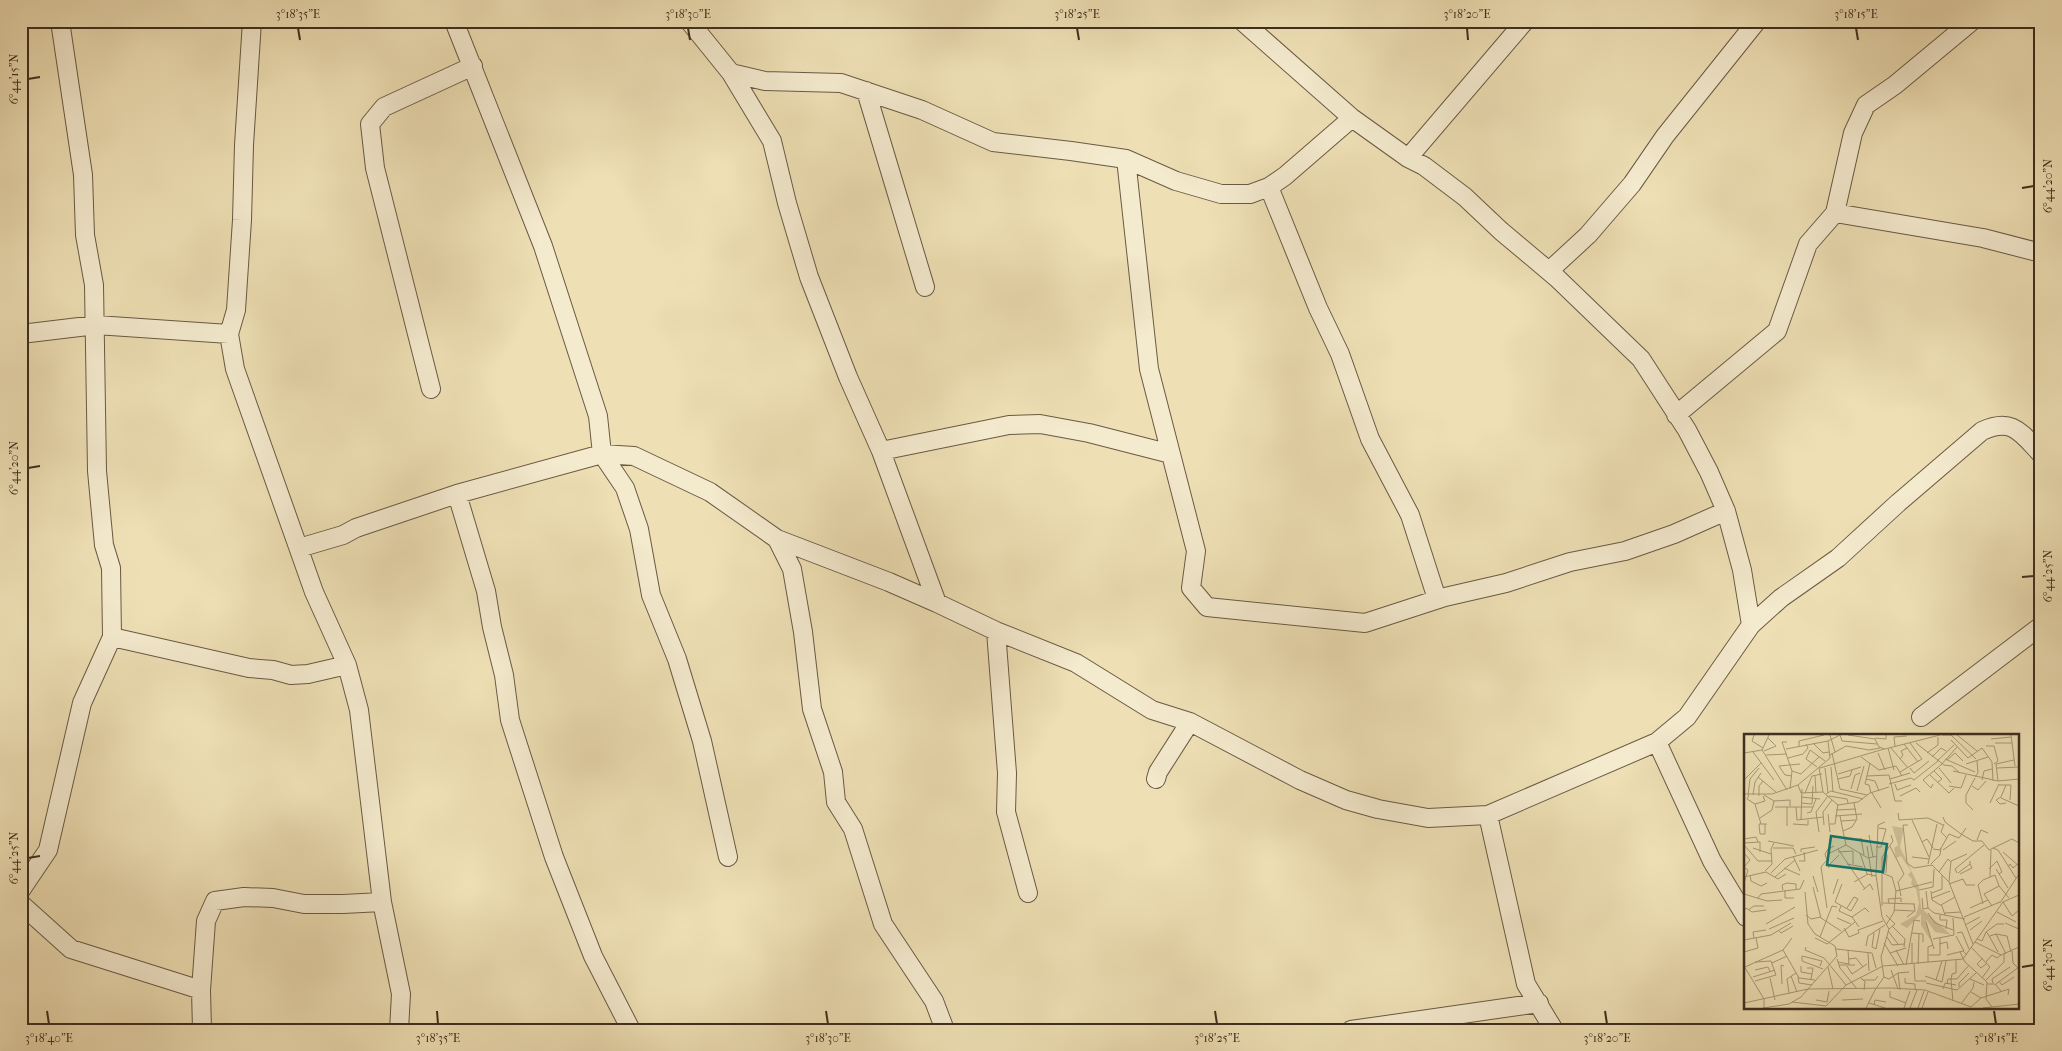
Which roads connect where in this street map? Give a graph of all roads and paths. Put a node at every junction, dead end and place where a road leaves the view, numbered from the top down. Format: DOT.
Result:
graph roads {
  1 [pos="60,21"];
  2 [pos="252,21"];
  3 [pos="454,21"];
  4 [pos="689,21"];
  5 [pos="1525,21"];
  6 [pos="1757,21"];
  7 [pos="1972,21"];
  8 [pos="1250,24"];
  9 [pos="473,66"];
  10 [pos="731,73"];
  11 [pos="866,91"];
  12 [pos="1352,118"];
  13 [pos="1408,158"];
  14 [pos="1126,159"];
  15 [pos="1269,187"];
  16 [pos="1836,213"];
  17 [pos="2041,253"];
  18 [pos="1549,271"];
  19 [pos="925,287"];
  20 [pos="96,324"];
  21 [pos="21,334"];
  22 [pos="229,334"];
  23 [pos="430,389"];
  24 [pos="1676,414"];
  25 [pos="881,451"];
  26 [pos="602,454"];
  27 [pos="1171,454"];
  28 [pos="2041,454"];
  29 [pos="457,494"];
  30 [pos="1726,511"];
  31 [pos="777,539"];
  32 [pos="299,548"];
  33 [pos="1438,599"];
  34 [pos="937,603"];
  35 [pos="1751,625"];
  36 [pos="2041,626"];
  37 [pos="996,631"];
  38 [pos="112,637"];
  39 [pos="346,664"];
  40 [pos="1921,717"];
  41 [pos="1190,722"];
  42 [pos="1657,742"];
  43 [pos="1156,779"];
  44 [pos="1488,814"];
  45 [pos="728,858"];
  46 [pos="21,890"];
  47 [pos="1028,893"];
  48 [pos="382,902"];
  49 [pos="21,904"];
  50 [pos="1744,914"];
  51 [pos="201,990"];
  52 [pos="1539,1003"];
  53 [pos="202,1030"];
  54 [pos="399,1030"];
  55 [pos="631,1030"];
  56 [pos="945,1030"];
  57 [pos="1352,1030"];
  58 [pos="1554,1030"];
  1 -- 20 [label="street"];
  2 -- 22 [label="street"];
  3 -- 9 [label="street"];
  4 -- 10 [label="street"];
  5 -- 13 [label="street"];
  6 -- 18 [label="street"];
  7 -- 16 [label="street"];
  8 -- 12 [label="street"];
  9 -- 23 [label="street"];
  9 -- 26 [label="street"];
  10 -- 11 [label="street"];
  10 -- 25 [label="street"];
  11 -- 14 [label="street"];
  11 -- 19 [label="street"];
  12 -- 13 [label="street"];
  12 -- 15 [label="street"];
  13 -- 18 [label="street"];
  14 -- 15 [label="street"];
  14 -- 27 [label="street"];
  15 -- 33 [label="street"];
  16 -- 17 [label="street"];
  16 -- 24 [label="street"];
  18 -- 24 [label="street"];
  20 -- 21 [label="street"];
  20 -- 22 [label="street"];
  20 -- 38 [label="street"];
  22 -- 32 [label="street"];
  24 -- 30 [label="street"];
  25 -- 27 [label="street"];
  25 -- 34 [label="street"];
  26 -- 29 [label="street"];
  26 -- 31 [label="street"];
  26 -- 45 [label="street"];
  27 -- 33 [label="street"];
  28 -- 35 [label="street"];
  29 -- 32 [label="street"];
  29 -- 55 [label="street"];
  30 -- 33 [label="street"];
  30 -- 35 [label="street"];
  31 -- 34 [label="street"];
  31 -- 56 [label="street"];
  32 -- 39 [label="street"];
  34 -- 37 [label="street"];
  35 -- 42 [label="street"];
  36 -- 40 [label="street"];
  37 -- 41 [label="street"];
  37 -- 47 [label="street"];
  38 -- 39 [label="street"];
  38 -- 46 [label="street"];
  39 -- 48 [label="street"];
  41 -- 43 [label="street"];
  41 -- 44 [label="street"];
  42 -- 44 [label="street"];
  42 -- 50 [label="street"];
  44 -- 52 [label="street"];
  48 -- 51 [label="street"];
  48 -- 54 [label="street"];
  49 -- 51 [label="street"];
  51 -- 53 [label="street"];
  52 -- 57 [label="street"];
  52 -- 58 [label="street"];
}
